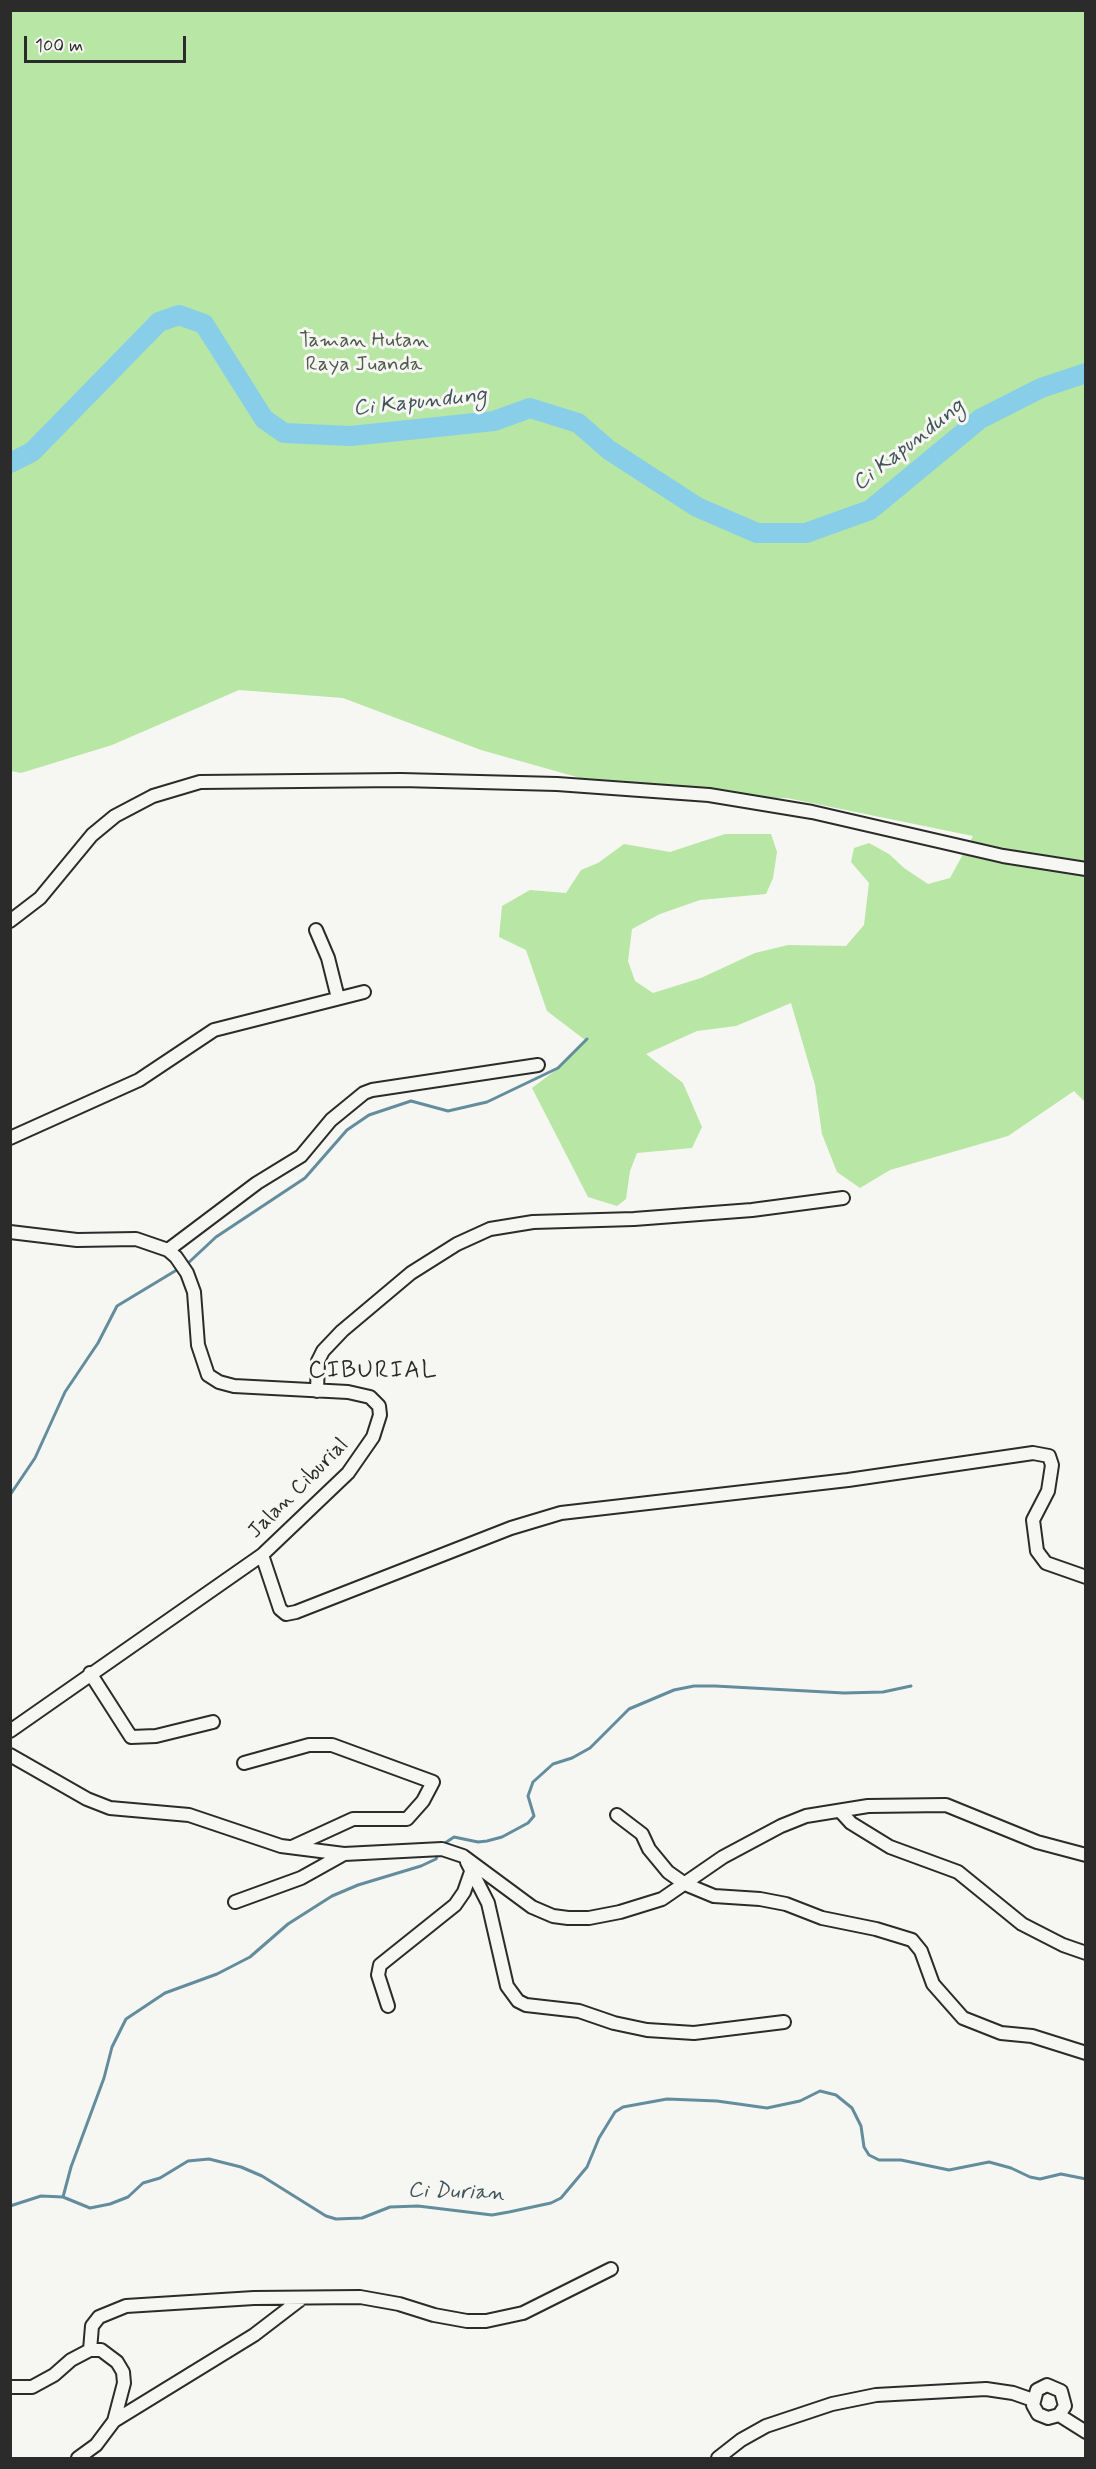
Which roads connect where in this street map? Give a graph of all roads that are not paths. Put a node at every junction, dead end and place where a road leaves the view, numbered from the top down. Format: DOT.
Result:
graph roads {
  1 [pos="1086,869"];
  2 [pos="10,921"];
  3 [pos="316,930"];
  4 [pos="364,992"];
  5 [pos="338,998"];
  6 [pos="538,1065"];
  7 [pos="10,1138"];
  8 [pos="843,1198"];
  9 [pos="10,1232"];
  10 [pos="168,1250"];
  11 [pos="317,1391"];
  12 [pos="262,1554"];
  13 [pos="1086,1577"];
  14 [pos="90,1673"];
  15 [pos="213,1722"];
  16 [pos="10,1731"];
  17 [pos="10,1755"];
  18 [pos="244,1763"];
  19 [pos="840,1812"];
  20 [pos="617,1815"];
  21 [pos="291,1848"];
  22 [pos="344,1854"];
  23 [pos="1086,1855"];
  24 [pos="463,1856"];
  25 [pos="471,1869"];
  26 [pos="685,1884"];
  27 [pos="235,1902"];
  28 [pos="1086,1953"];
  29 [pos="388,2006"];
  30 [pos="784,2022"];
  31 [pos="1086,2053"];
  32 [pos="611,2269"];
  33 [pos="301,2299"];
  34 [pos="90,2350"];
  35 [pos="10,2387"];
  36 [pos="1033,2400"];
  37 [pos="1059,2415"];
  38 [pos="114,2421"];
  39 [pos="1086,2432"];
  40 [pos="78,2458"];
  41 [pos="718,2458"];
  1 -- 2 [label="street"];
  3 -- 5 [label="street"];
  4 -- 5 [label="street"];
  5 -- 7 [label="street"];
  6 -- 10 [label="street"];
  8 -- 11 [label="street"];
  9 -- 10 [label="street"];
  10 -- 11 [label="street, Jalan Ciburial"];
  11 -- 12 [label="street, Jalan Ciburial"];
  12 -- 13 [label="street"];
  12 -- 14 [label="street, Jalan Ciburial"];
  14 -- 15 [label="street"];
  14 -- 16 [label="street, Jalan Ciburial"];
  17 -- 21 [label="street"];
  18 -- 21 [label="street"];
  19 -- 23 [label="street"];
  19 -- 26 [label="street"];
  19 -- 28 [label="street"];
  20 -- 26 [label="street"];
  21 -- 22 [label="street"];
  22 -- 24 [label="street"];
  22 -- 27 [label="street"];
  24 -- 25 [label="street"];
  24 -- 26 [label="street"];
  25 -- 29 [label="street"];
  25 -- 30 [label="street"];
  26 -- 31 [label="street"];
  32 -- 33 [label="street"];
  33 -- 34 [label="street"];
  33 -- 38 [label="street"];
  34 -- 35 [label="street"];
  34 -- 38 [label="street"];
  36 -- 37 [label="street"];
  36 -- 37 [label="street"];
  36 -- 41 [label="street"];
  37 -- 39 [label="street"];
  38 -- 40 [label="street"];
}
